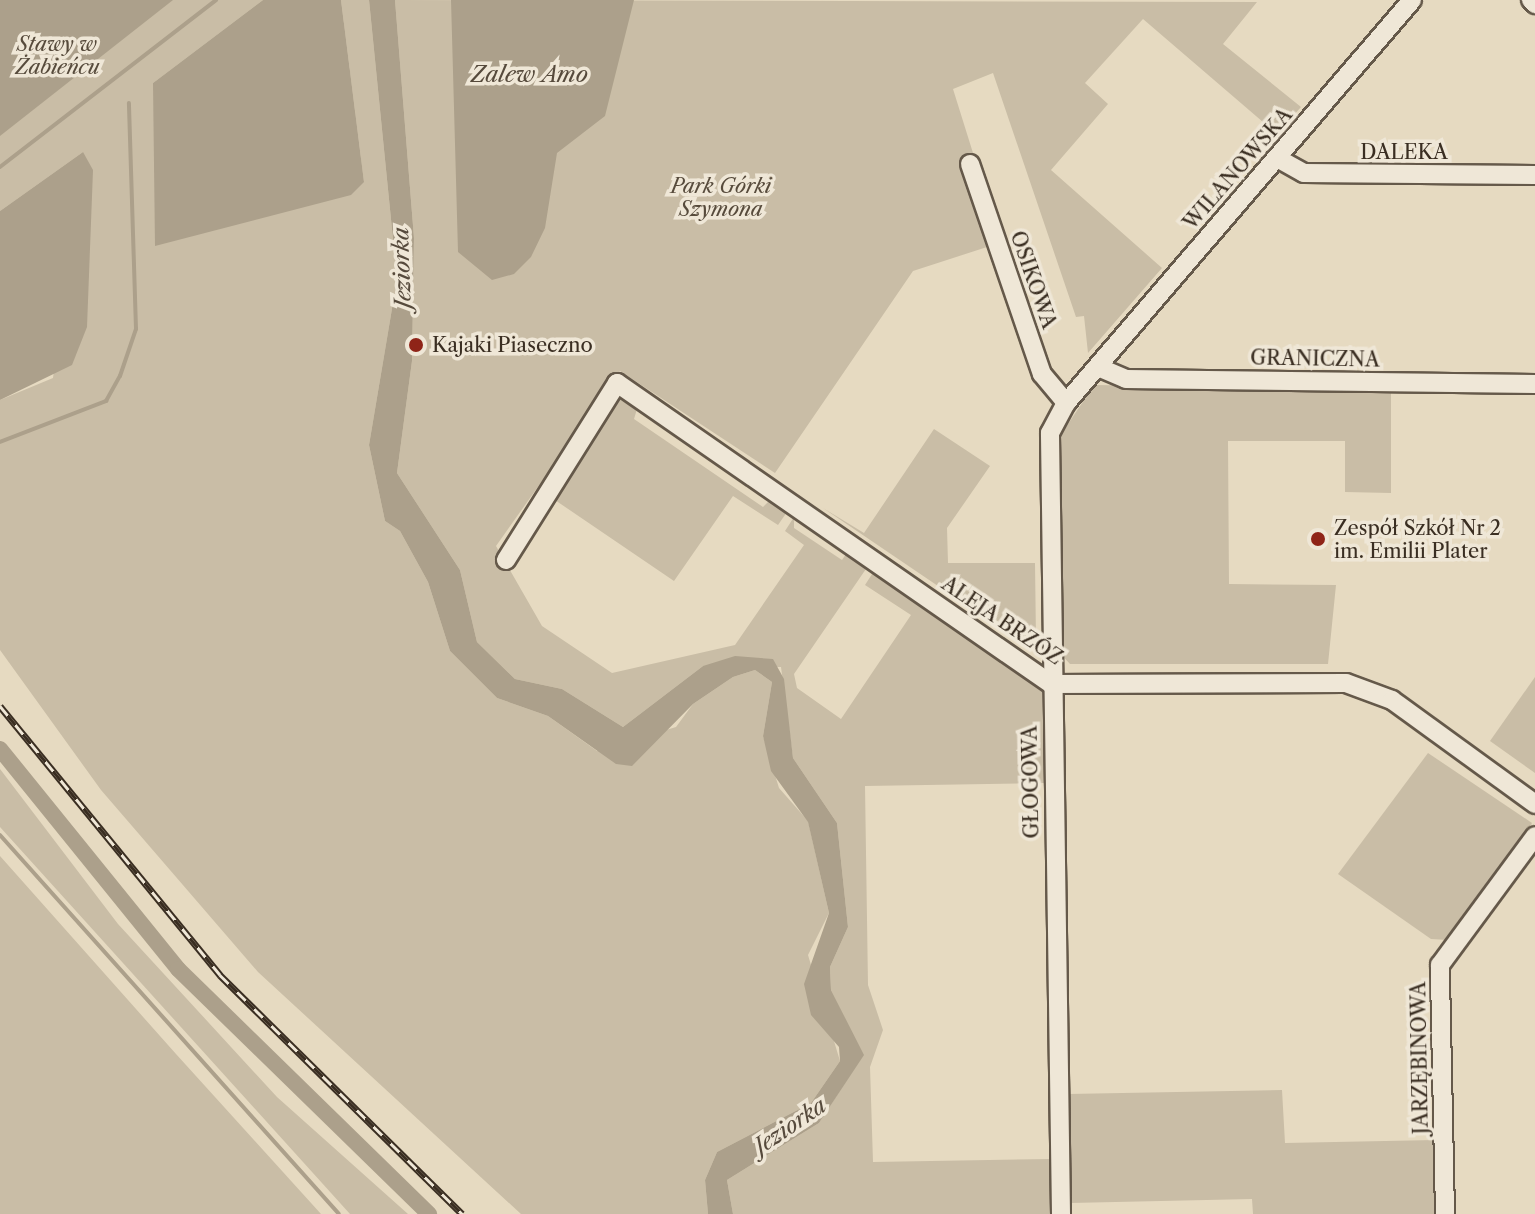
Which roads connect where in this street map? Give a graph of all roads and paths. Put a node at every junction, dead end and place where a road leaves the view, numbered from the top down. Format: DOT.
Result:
graph roads {
  1 [pos="1412,0"];
  2 [pos="1277,158"];
  3 [pos="970,164"];
  4 [pos="1535,175"];
  5 [pos="1098,367"];
  6 [pos="1535,384"];
  7 [pos="1066,403"];
  8 [pos="506,560"];
  9 [pos="1051,684"];
  10 [pos="1535,804"];
  11 [pos="1535,836"];
  12 [pos="1061,1214"];
  13 [pos="1445,1214"];
  1 -- 2 [label="street, WILANOWSKA"];
  2 -- 4 [label="street, DALEKA"];
  2 -- 5 [label="street, WILANOWSKA"];
  3 -- 7 [label="street, OSIKOWA"];
  5 -- 6 [label="street, GRANICZNA"];
  5 -- 7 [label="street, GŁOGOWA"];
  7 -- 9 [label="street, GŁOGOWA"];
  8 -- 9 [label="street, ALEJA BRZÓZ"];
  9 -- 10 [label="street, ALEJA BRZÓZ"];
  9 -- 12 [label="street, GŁOGOWA"];
  11 -- 13 [label="street, JARZĘBINOWA"];
}
